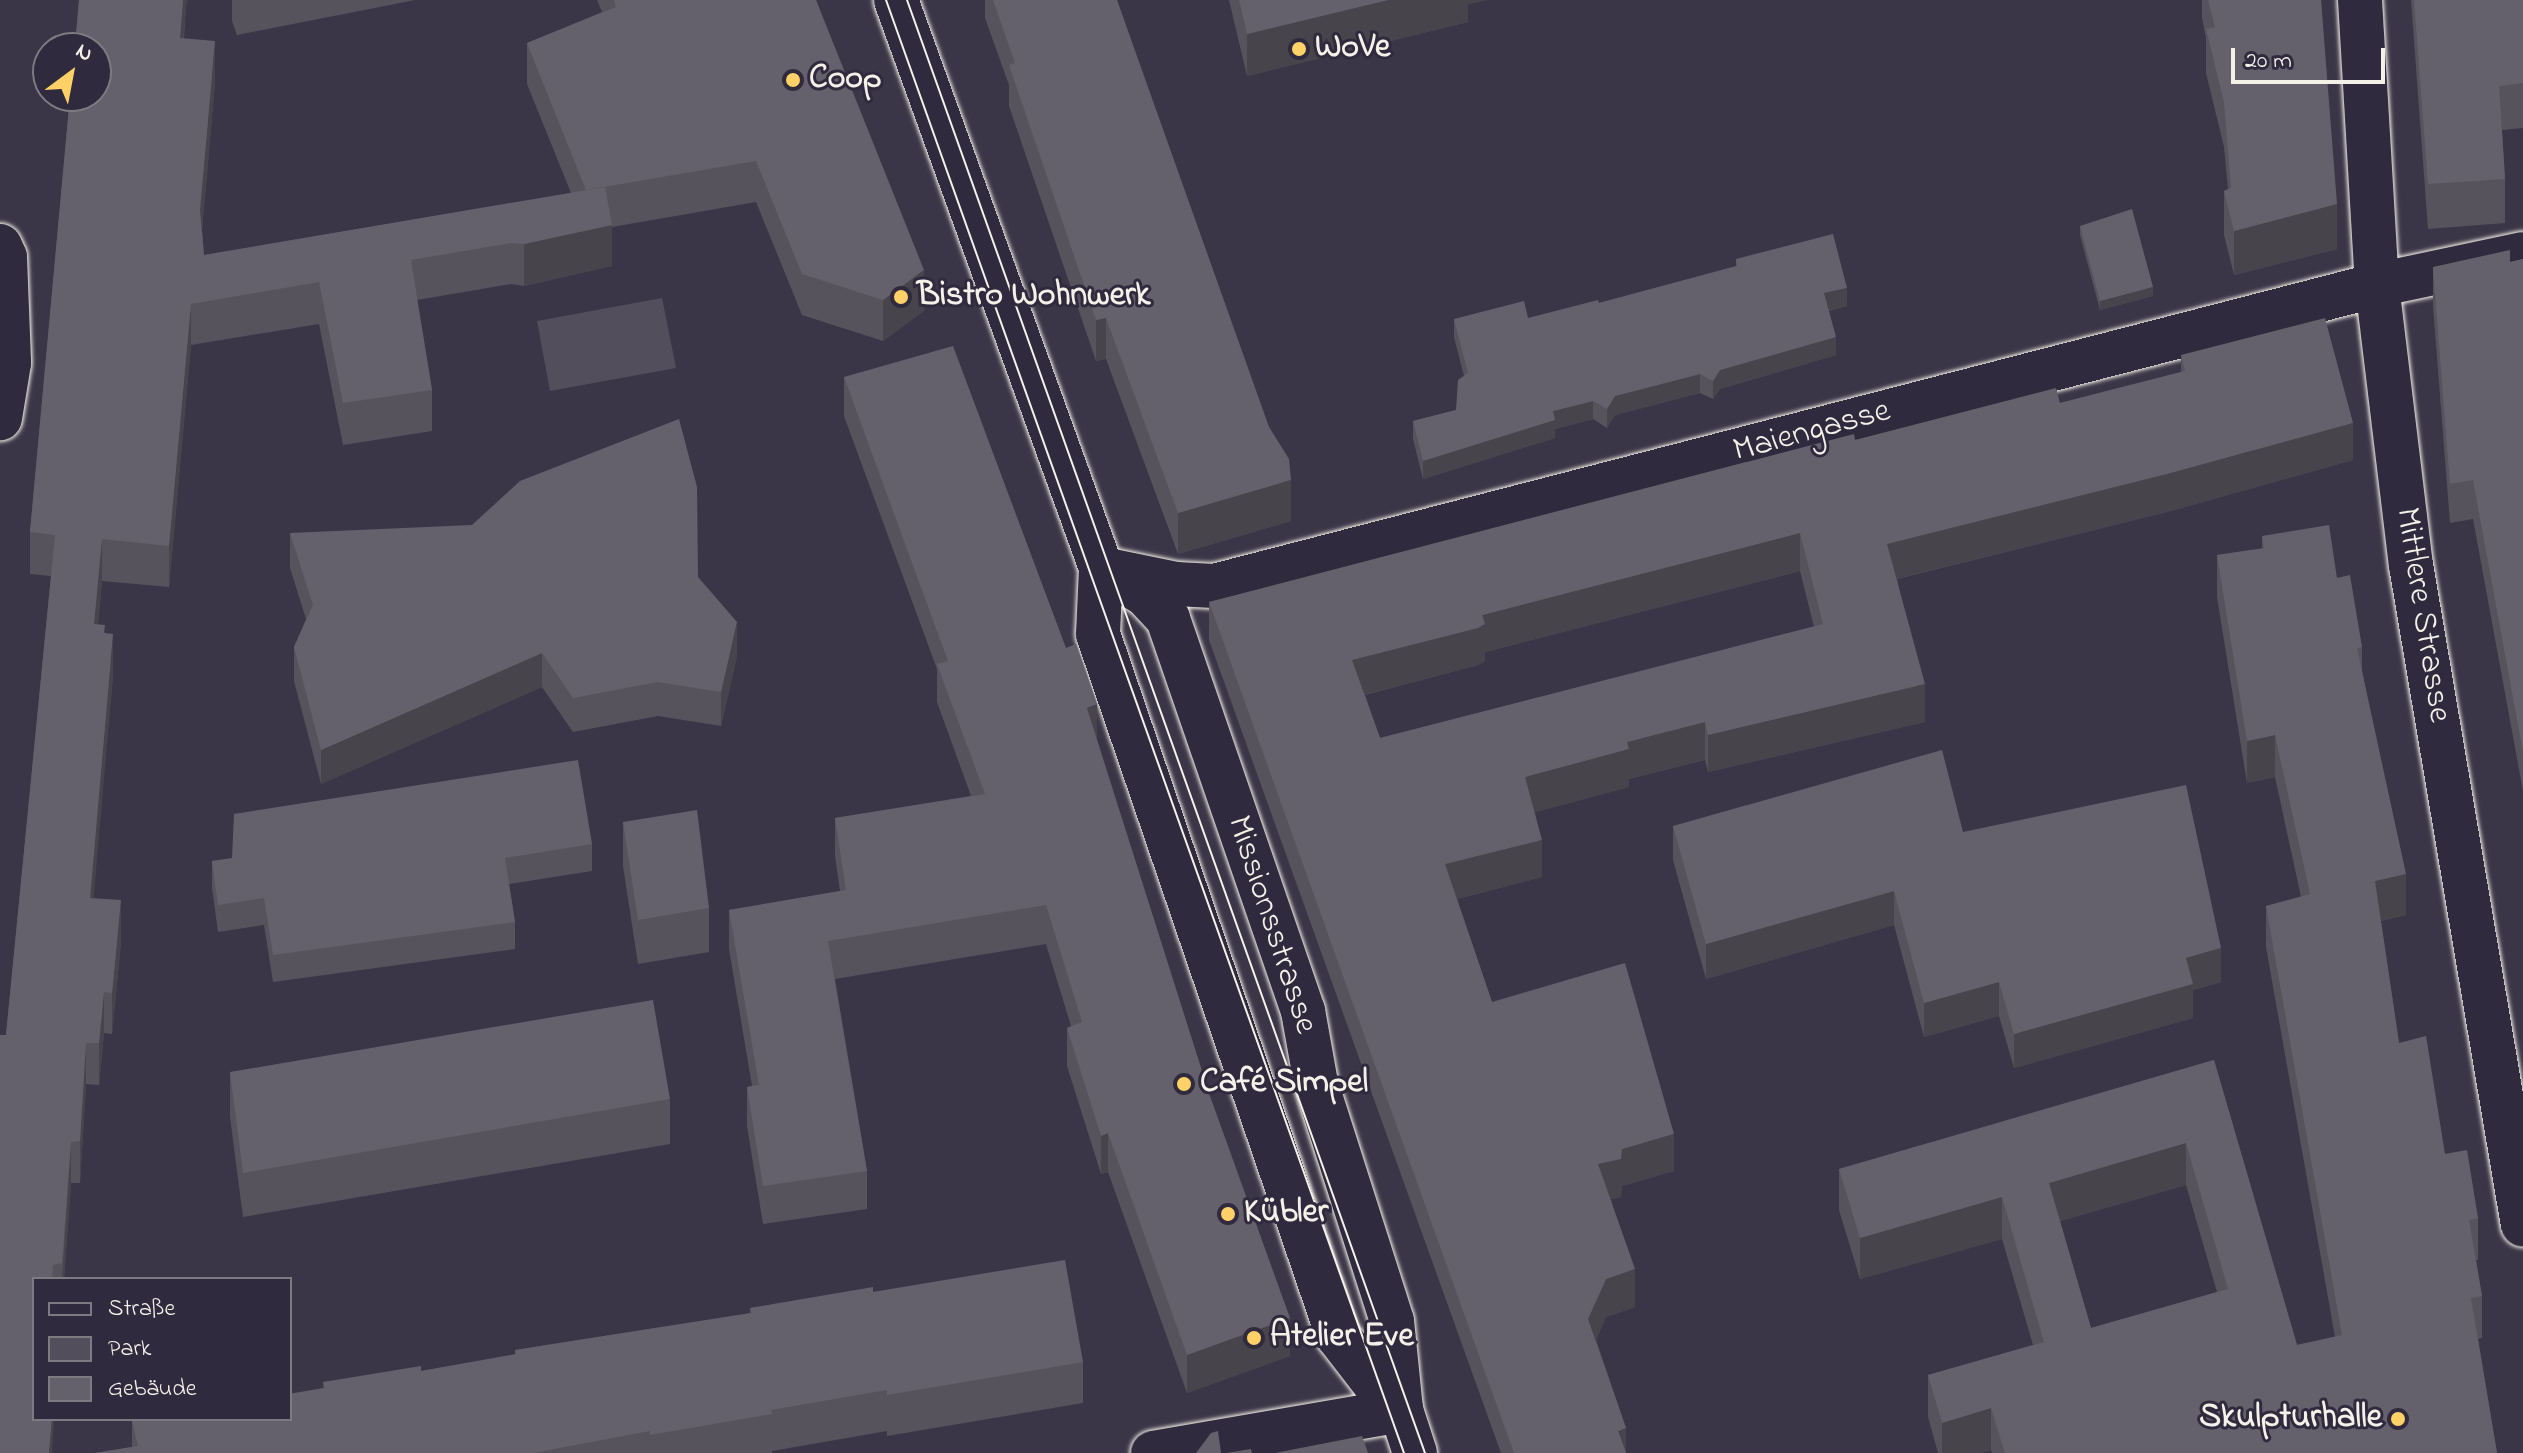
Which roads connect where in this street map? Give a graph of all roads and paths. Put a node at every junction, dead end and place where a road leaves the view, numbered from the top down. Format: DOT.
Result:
graph roads {
  1 [pos="2360,0"];
  2 [pos="899,1"];
  3 [pos="0,246"];
  4 [pos="2523,254"];
  5 [pos="2377,285"];
  6 [pos="0,418"];
  7 [pos="1101,568"];
  8 [pos="2523,1225"];
  9 [pos="1401,1410"];
  10 [pos="1153,1453"];
  11 [pos="1415,1453"];
  1 -- 5 [label="street, Mittlere Strasse"];
  2 -- 7 [label="street, Missionsstrasse"];
  3 -- 6 [label="street"];
  4 -- 5 [label="street, Maiengasse"];
  5 -- 7 [label="street, Maiengasse"];
  5 -- 8 [label="street, Mittlere Strasse"];
  7 -- 9 [label="street, Missionsstrasse"];
  7 -- 9 [label="street, Missionsstrasse"];
  9 -- 10 [label="street"];
  9 -- 11 [label="street, Missionsstrasse"];
}
